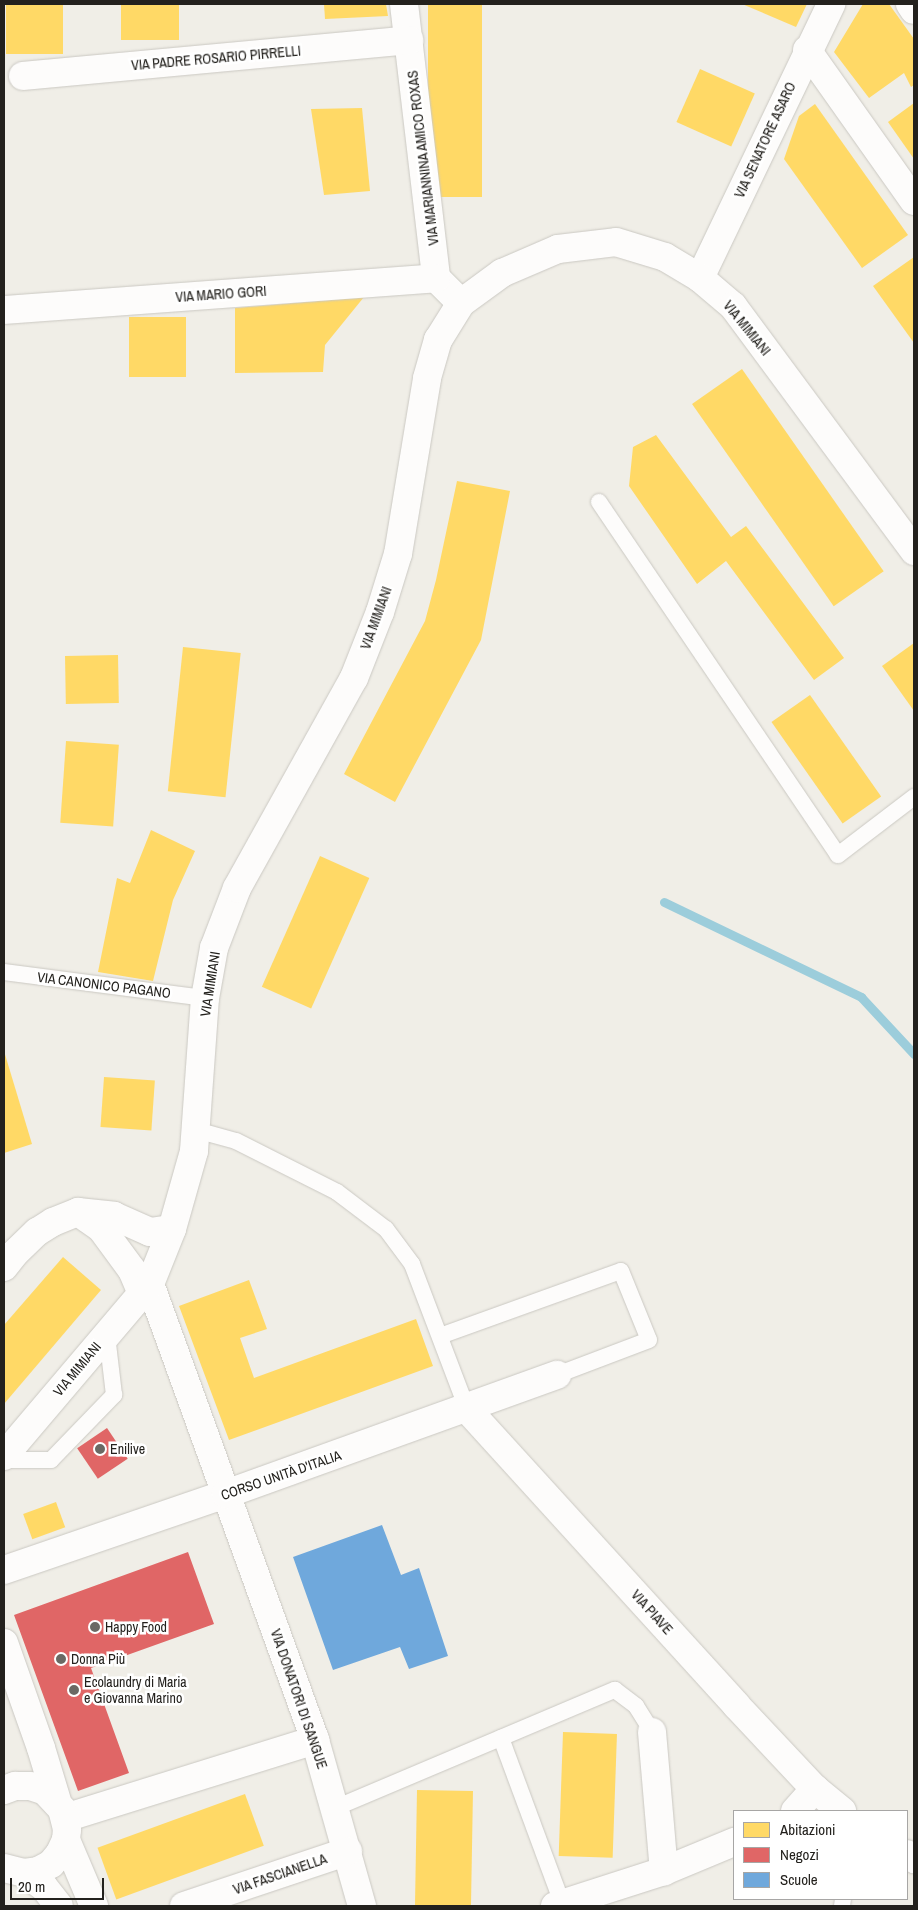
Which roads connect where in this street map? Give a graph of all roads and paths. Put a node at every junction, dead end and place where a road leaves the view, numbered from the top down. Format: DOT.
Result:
graph roads {
  1 [pos="404,4"];
  2 [pos="831,4"];
  3 [pos="910,4"];
  4 [pos="914,10"];
  5 [pos="409,40"];
  6 [pos="807,50"];
  7 [pos="24,76"];
  8 [pos="914,200"];
  9 [pos="436,278"];
  10 [pos="700,278"];
  11 [pos="461,303"];
  12 [pos="5,310"];
  13 [pos="599,502"];
  14 [pos="914,551"];
  15 [pos="914,797"];
  16 [pos="4,972"];
  17 [pos="205,998"];
  18 [pos="196,1130"];
  19 [pos="78,1212"];
  20 [pos="172,1229"];
  21 [pos="4,1267"];
  22 [pos="146,1288"];
  23 [pos="107,1335"];
  24 [pos="440,1336"];
  25 [pos="557,1375"];
  26 [pos="467,1409"];
  27 [pos="4,1458"];
  28 [pos="226,1494"];
  29 [pos="4,1570"];
  30 [pos="5,1649"];
  31 [pos="652,1732"];
  32 [pos="501,1738"];
  33 [pos="316,1740"];
  34 [pos="41,1748"];
  35 [pos="9,1788"];
  36 [pos="815,1789"];
  37 [pos="335,1808"];
  38 [pos="795,1810"];
  39 [pos="841,1810"];
  40 [pos="63,1820"];
  41 [pos="733,1842"];
  42 [pos="348,1851"];
  43 [pos="10,1871"];
  44 [pos="664,1871"];
  45 [pos="193,1905"];
  46 [pos="558,1905"];
  47 [pos="59,1906"];
  48 [pos="94,1906"];
  49 [pos="362,1906"];
  1 -- 5 [label="street, VIA MARIANNINA AMICO ROXAS"];
  2 -- 6 [label="street, VIA SENATORE ASARO"];
  3 -- 4 [label="street"];
  5 -- 7 [label="street, VIA PADRE ROSARIO PIRRELLI"];
  5 -- 9 [label="street, VIA MARIANNINA AMICO ROXAS"];
  6 -- 8 [label="street"];
  6 -- 10 [label="street, VIA SENATORE ASARO"];
  9 -- 11 [label="street"];
  9 -- 12 [label="street, VIA MARIO GORI"];
  10 -- 11 [label="street, VIA MIMIANI"];
  10 -- 14 [label="street, VIA MIMIANI"];
  11 -- 17 [label="street, VIA MIMIANI"];
  13 -- 15 [label="lane"];
  16 -- 17 [label="lane, VIA CANONICO PAGANO"];
  17 -- 18 [label="street, VIA MIMIANI"];
  18 -- 20 [label="street, VIA MIMIANI"];
  18 -- 24 [label="lane"];
  19 -- 20 [label="street"];
  19 -- 21 [label="street"];
  19 -- 22 [label="street, VIA DONATORI DI SANGUE"];
  20 -- 22 [label="street, VIA MIMIANI"];
  22 -- 23 [label="street, VIA MIMIANI"];
  22 -- 28 [label="street, VIA DONATORI DI SANGUE"];
  23 -- 27 [label="street, VIA MIMIANI"];
  23 -- 27 [label="lane"];
  24 -- 25 [label="lane"];
  24 -- 26 [label="lane"];
  25 -- 26 [label="street, CORSO UNITÀ D'ITALIA"];
  26 -- 28 [label="street, CORSO UNITÀ D'ITALIA"];
  26 -- 36 [label="street, VIA PIAVE"];
  28 -- 29 [label="street, CORSO UNITÀ D'ITALIA"];
  28 -- 33 [label="street, VIA DONATORI DI SANGUE"];
  30 -- 34 [label="street"];
  31 -- 32 [label="lane"];
  31 -- 44 [label="street"];
  32 -- 37 [label="lane"];
  32 -- 46 [label="lane"];
  33 -- 37 [label="street, VIA DONATORI DI SANGUE"];
  33 -- 40 [label="street"];
  34 -- 35 [label="street"];
  34 -- 40 [label="street"];
  35 -- 40 [label="street"];
  36 -- 38 [label="street"];
  36 -- 39 [label="street, VIA PIAVE"];
  37 -- 42 [label="street, VIA DONATORI DI SANGUE"];
  40 -- 43 [label="street"];
  40 -- 48 [label="street"];
  41 -- 44 [label="street"];
  42 -- 45 [label="street, VIA FASCIANELLA"];
  42 -- 49 [label="street, VIA DONATORI DI SANGUE"];
  43 -- 47 [label="street"];
  44 -- 46 [label="street"];
}
